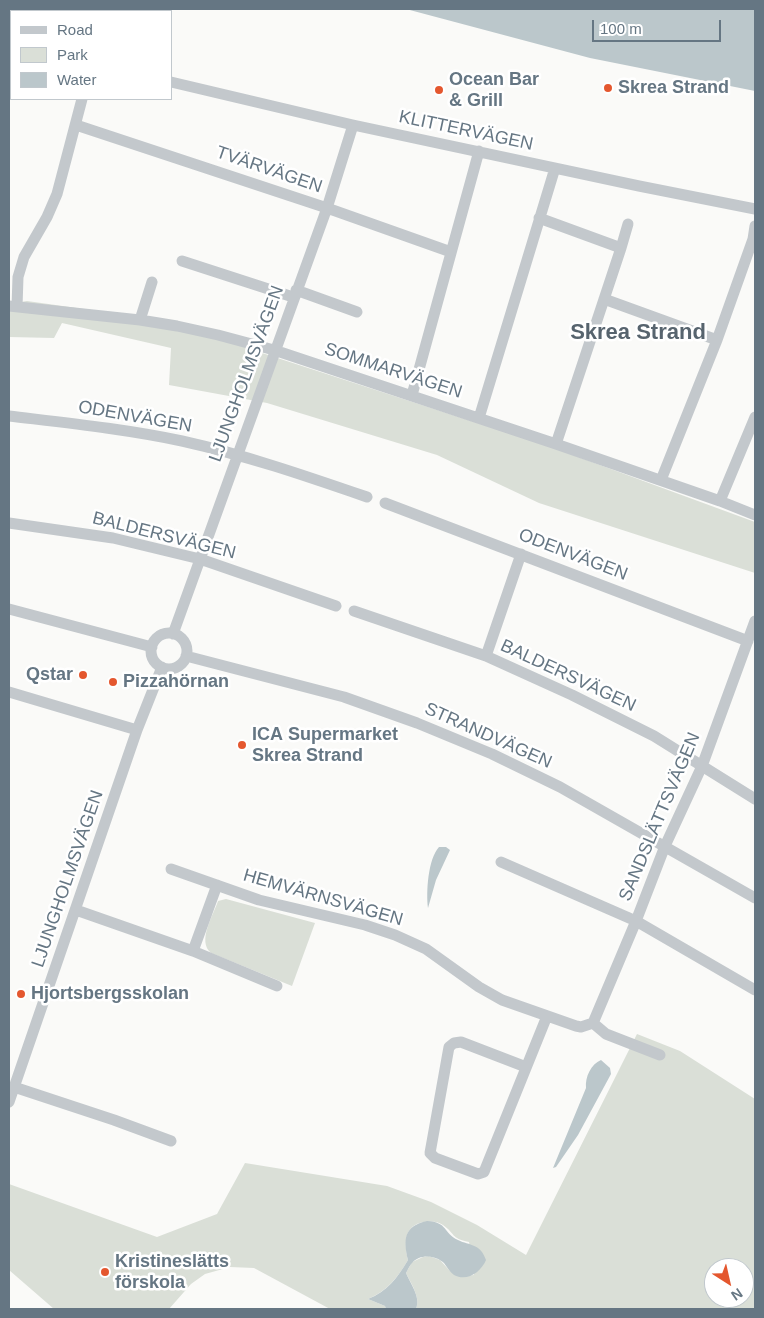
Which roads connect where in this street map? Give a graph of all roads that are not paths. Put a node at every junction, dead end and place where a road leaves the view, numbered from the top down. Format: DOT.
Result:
graph roads {
  1 [pos="172,82"];
  2 [pos="82,100"];
  3 [pos="76,125"];
  4 [pos="353,125"];
  5 [pos="479,151"];
  6 [pos="555,168"];
  7 [pos="326,208"];
  8 [pos="755,209"];
  9 [pos="539,218"];
  10 [pos="628,224"];
  11 [pos="755,226"];
  12 [pos="622,248"];
  13 [pos="451,252"];
  14 [pos="182,261"];
  15 [pos="152,282"];
  16 [pos="295,294"];
  17 [pos="604,299"];
  18 [pos="13,306"];
  19 [pos="357,312"];
  20 [pos="140,320"];
  21 [pos="717,340"];
  22 [pos="274,350"];
  23 [pos="412,395"];
  24 [pos="9,416"];
  25 [pos="755,417"];
  26 [pos="479,418"];
  27 [pos="556,444"];
  28 [pos="236,455"];
  29 [pos="661,480"];
  30 [pos="367,497"];
  31 [pos="720,501"];
  32 [pos="385,504"];
  33 [pos="755,515"];
  34 [pos="9,523"];
  35 [pos="521,554"];
  36 [pos="200,559"];
  37 [pos="336,606"];
  38 [pos="9,609"];
  39 [pos="354,610"];
  40 [pos="755,622"];
  41 [pos="173,634"];
  42 [pos="748,641"];
  43 [pos="152,647"];
  44 [pos="186,656"];
  45 [pos="486,656"];
  46 [pos="162,667"];
  47 [pos="9,692"];
  48 [pos="137,730"];
  49 [pos="702,766"];
  50 [pos="755,799"];
  51 [pos="665,846"];
  52 [pos="501,862"];
  53 [pos="171,869"];
  54 [pos="217,885"];
  55 [pos="755,898"];
  56 [pos="81,912"];
  57 [pos="636,921"];
  58 [pos="193,951"];
  59 [pos="277,986"];
  60 [pos="755,990"];
  61 [pos="547,1016"];
  62 [pos="593,1023"];
  63 [pos="660,1055"];
  64 [pos="526,1067"];
  65 [pos="14,1087"];
  66 [pos="9,1102"];
  67 [pos="171,1141"];
  1 -- 4 [label="street, KLITTERVÄGEN"];
  2 -- 3 [label="street"];
  3 -- 7 [label="street, TVÄRVÄGEN"];
  3 -- 18 [label="street"];
  4 -- 5 [label="street, KLITTERVÄGEN"];
  4 -- 7 [label="street, LJUNGHOLMSVÄGEN"];
  5 -- 6 [label="street, KLITTERVÄGEN"];
  5 -- 13 [label="street"];
  6 -- 8 [label="street, KLITTERVÄGEN"];
  6 -- 9 [label="street"];
  7 -- 13 [label="street, TVÄRVÄGEN"];
  7 -- 16 [label="street, LJUNGHOLMSVÄGEN"];
  9 -- 12 [label="street"];
  9 -- 26 [label="street"];
  10 -- 12 [label="street"];
  11 -- 21 [label="street"];
  12 -- 17 [label="street"];
  13 -- 23 [label="street"];
  14 -- 16 [label="street"];
  15 -- 20 [label="street"];
  16 -- 19 [label="street"];
  16 -- 22 [label="street, LJUNGHOLMSVÄGEN"];
  17 -- 21 [label="street"];
  17 -- 27 [label="street"];
  18 -- 20 [label="street, SOMMARVÄGEN"];
  20 -- 22 [label="street, SOMMARVÄGEN"];
  21 -- 29 [label="street"];
  22 -- 23 [label="street, SOMMARVÄGEN"];
  22 -- 28 [label="street, LJUNGHOLMSVÄGEN"];
  23 -- 26 [label="street, SOMMARVÄGEN"];
  24 -- 28 [label="street, ODENVÄGEN"];
  25 -- 31 [label="street"];
  26 -- 27 [label="street, SOMMARVÄGEN"];
  27 -- 29 [label="street, SOMMARVÄGEN"];
  28 -- 30 [label="street, ODENVÄGEN"];
  28 -- 36 [label="street, LJUNGHOLMSVÄGEN"];
  29 -- 31 [label="street, SOMMARVÄGEN"];
  31 -- 33 [label="street, SOMMARVÄGEN"];
  32 -- 35 [label="street, ODENVÄGEN"];
  34 -- 36 [label="street, BALDERSVÄGEN"];
  35 -- 42 [label="street, ODENVÄGEN"];
  35 -- 45 [label="street"];
  36 -- 37 [label="street, BALDERSVÄGEN"];
  36 -- 41 [label="street, LJUNGHOLMSVÄGEN"];
  38 -- 43 [label="street"];
  39 -- 45 [label="street, BALDERSVÄGEN"];
  40 -- 42 [label="street, SANDSLÄTTSVÄGEN"];
  41 -- 43 [label="street"];
  41 -- 44 [label="street"];
  42 -- 49 [label="street, SANDSLÄTTSVÄGEN"];
  43 -- 46 [label="street"];
  44 -- 46 [label="street"];
  44 -- 51 [label="street, STRANDVÄGEN"];
  45 -- 49 [label="street, BALDERSVÄGEN"];
  46 -- 48 [label="street, LJUNGHOLMSVÄGEN"];
  47 -- 48 [label="street"];
  48 -- 56 [label="street, LJUNGHOLMSVÄGEN"];
  49 -- 50 [label="street, BALDERSVÄGEN"];
  49 -- 51 [label="street, SANDSLÄTTSVÄGEN"];
  51 -- 55 [label="street, STRANDVÄGEN"];
  51 -- 57 [label="street, SANDSLÄTTSVÄGEN"];
  52 -- 57 [label="street"];
  53 -- 54 [label="street, HEMVÄRNSVÄGEN"];
  54 -- 58 [label="street, HEMVÄRNSVÄGEN"];
  54 -- 61 [label="street, HEMVÄRNSVÄGEN"];
  56 -- 58 [label="street"];
  56 -- 65 [label="street, LJUNGHOLMSVÄGEN"];
  57 -- 60 [label="street"];
  57 -- 62 [label="street, SANDSLÄTTSVÄGEN"];
  58 -- 59 [label="street"];
  61 -- 62 [label="street, HEMVÄRNSVÄGEN"];
  61 -- 64 [label="street"];
  62 -- 63 [label="street"];
  64 -- 64 [label="street"];
  65 -- 66 [label="street, LJUNGHOLMSVÄGEN"];
  65 -- 67 [label="street"];
}
